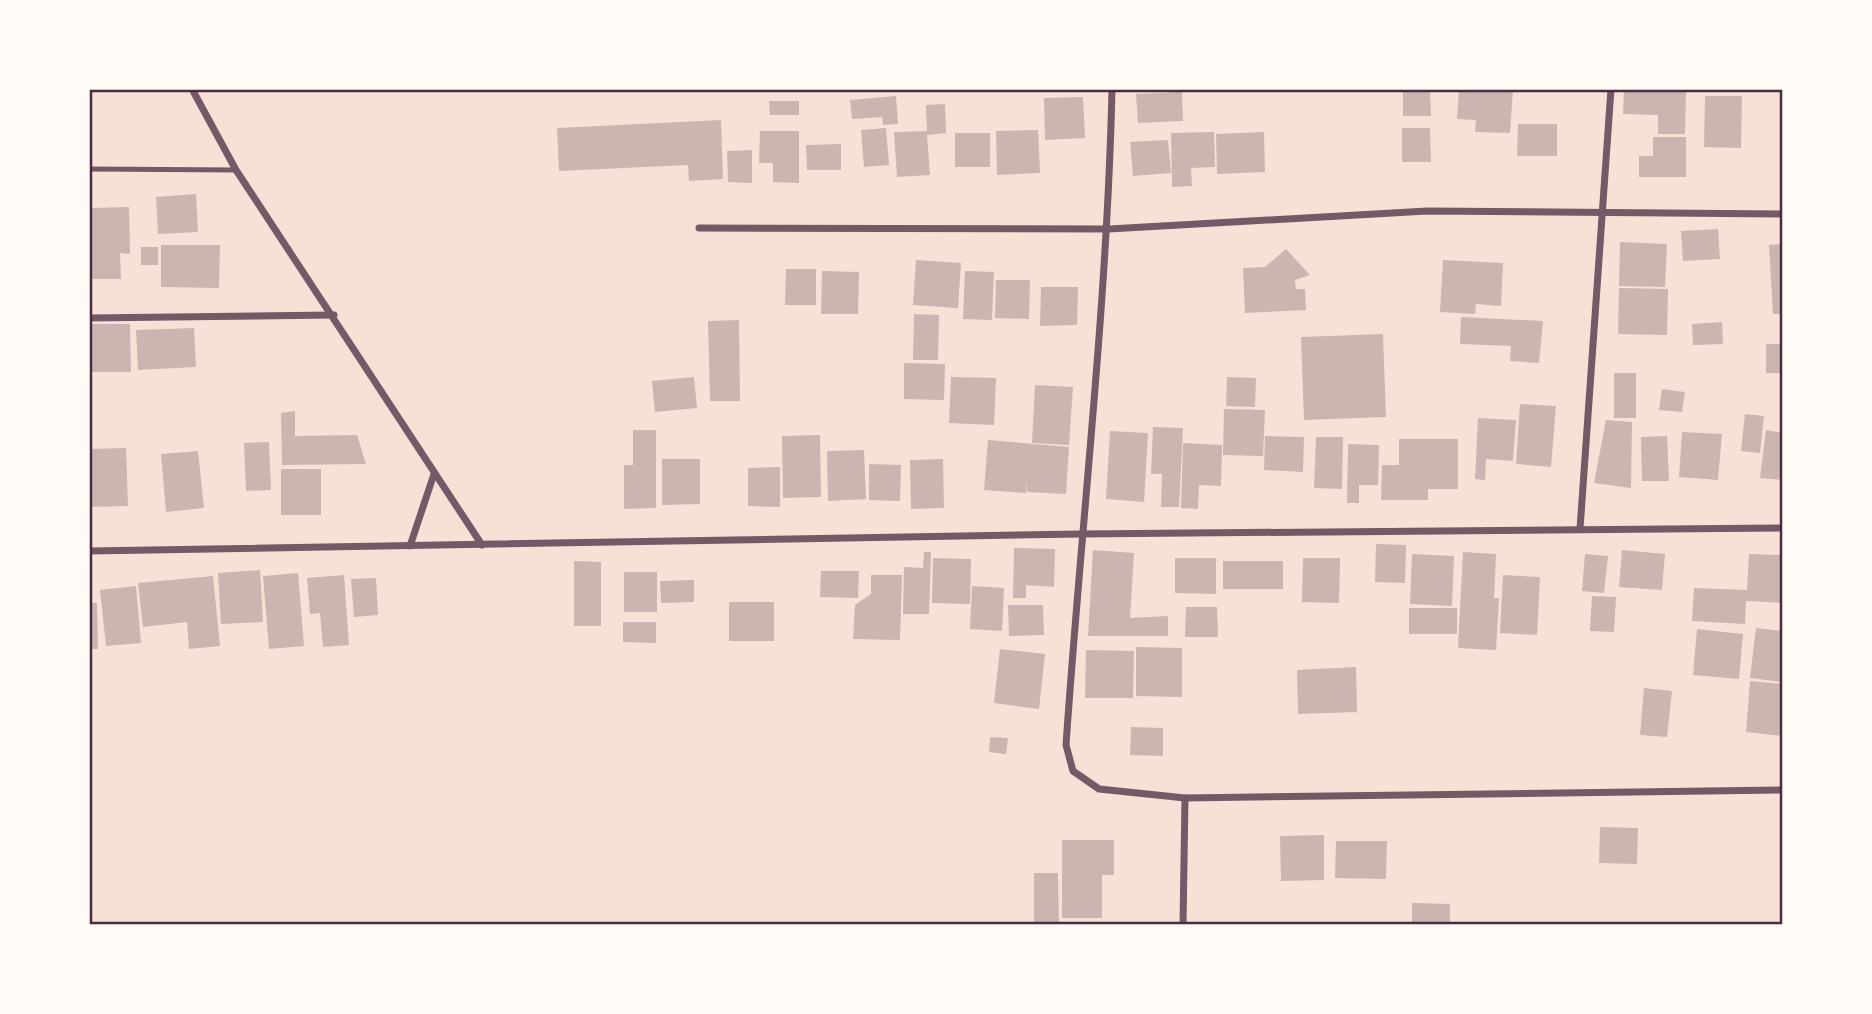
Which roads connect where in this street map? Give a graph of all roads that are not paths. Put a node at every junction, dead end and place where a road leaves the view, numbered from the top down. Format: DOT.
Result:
graph roads {
  1 [pos="192,89"];
  2 [pos="1112,89"];
  3 [pos="1611,89"];
  4 [pos="89,169"];
  5 [pos="236,170"];
  6 [pos="1600,214"];
  7 [pos="1783,214"];
  8 [pos="699,228"];
  9 [pos="1109,229"];
  10 [pos="334,315"];
  11 [pos="89,318"];
  12 [pos="434,474"];
  13 [pos="1783,528"];
  14 [pos="1580,529"];
  15 [pos="1081,534"];
  16 [pos="482,545"];
  17 [pos="410,546"];
  18 [pos="89,551"];
  19 [pos="1783,790"];
  20 [pos="1185,798"];
  21 [pos="1183,925"];
  1 -- 5 [label="street"];
  2 -- 9 [label="street"];
  3 -- 6 [label="street"];
  4 -- 5 [label="lane"];
  5 -- 10 [label="street"];
  6 -- 7 [label="street"];
  6 -- 9 [label="street"];
  6 -- 14 [label="street"];
  8 -- 9 [label="street"];
  9 -- 15 [label="street"];
  10 -- 11 [label="street"];
  10 -- 12 [label="street"];
  12 -- 16 [label="street"];
  12 -- 17 [label="street"];
  13 -- 14 [label="street"];
  14 -- 15 [label="street"];
  15 -- 16 [label="street"];
  15 -- 20 [label="street"];
  16 -- 17 [label="street"];
  17 -- 18 [label="street"];
  19 -- 20 [label="street"];
  20 -- 21 [label="street"];
}
